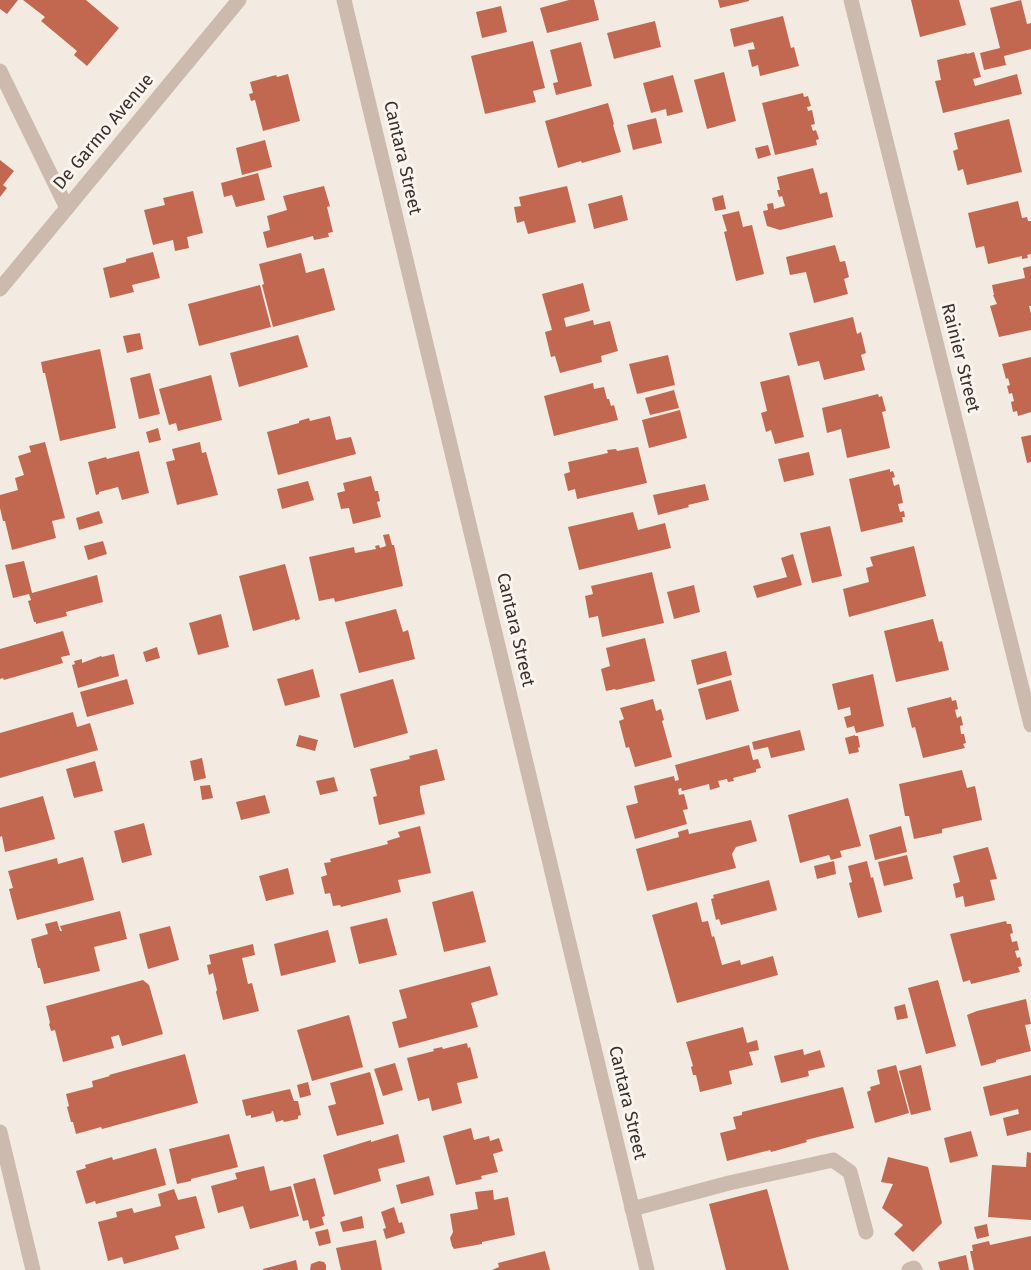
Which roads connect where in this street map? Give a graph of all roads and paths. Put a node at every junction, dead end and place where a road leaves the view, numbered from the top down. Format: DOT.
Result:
graph roads {
  1 [pos="239,0"];
  2 [pos="344,0"];
  3 [pos="851,0"];
  4 [pos="0,71"];
  5 [pos="68,208"];
  6 [pos="0,289"];
  7 [pos="1031,725"];
  8 [pos="0,1132"];
  9 [pos="632,1209"];
  10 [pos="866,1232"];
  11 [pos="33,1270"];
  12 [pos="647,1270"];
  13 [pos="909,1270"];
  14 [pos="915,1270"];
  1 -- 5 [label="street, De Garmo Avenue"];
  2 -- 9 [label="street, Cantara Street"];
  3 -- 7 [label="street, Rainier Street"];
  4 -- 5 [label="street"];
  5 -- 6 [label="street, De Garmo Avenue"];
  8 -- 11 [label="street"];
  9 -- 10 [label="street"];
  9 -- 12 [label="street, Cantara Street"];
  13 -- 14 [label="street"];
}
